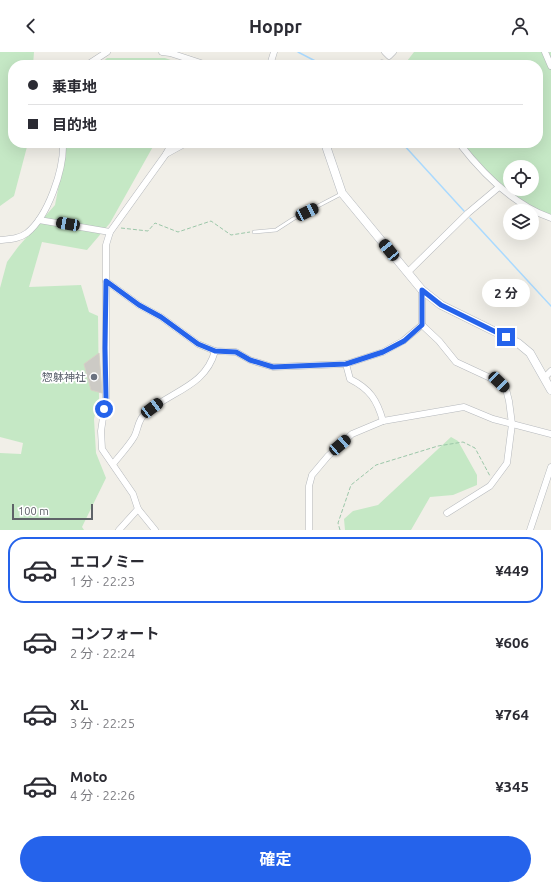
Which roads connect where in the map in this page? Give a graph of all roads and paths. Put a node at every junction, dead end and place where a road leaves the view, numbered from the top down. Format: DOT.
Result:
graph roads {
  1 [pos="107,52"];
  2 [pos="162,52"];
  3 [pos="386,52"];
  4 [pos="393,52"];
  5 [pos="545,52"];
  6 [pos="95,60"];
  7 [pos="192,60"];
  8 [pos="551,66"];
  9 [pos="63,148"];
  10 [pos="169,148"];
  11 [pos="177,148"];
  12 [pos="327,148"];
  13 [pos="462,148"];
  14 [pos="166,154"];
  15 [pos="499,187"];
  16 [pos="342,193"];
  17 [pos="551,218"];
  18 [pos="39,220"];
  19 [pos="112,229"];
  20 [pos="254,232"];
  21 [pos="0,240"];
  22 [pos="408,272"];
  23 [pos="106,281"];
  24 [pos="422,290"];
  25 [pos="422,325"];
  26 [pos="215,351"];
  27 [pos="346,364"];
  28 [pos="551,371"];
  29 [pos="544,378"];
  30 [pos="551,390"];
  31 [pos="383,421"];
  32 [pos="512,424"];
  33 [pos="551,434"];
  34 [pos="113,464"];
  35 [pos="551,467"];
  36 [pos="493,481"];
  37 [pos="138,509"];
  38 [pos="447,513"];
  39 [pos="119,530"];
  40 [pos="155,530"];
  41 [pos="309,530"];
  42 [pos="340,530"];
  43 [pos="530,530"];
  1 -- 6 [label="street"];
  2 -- 7 [label="street"];
  3 -- 4 [label="street"];
  5 -- 8 [label="street"];
  9 -- 18 [label="street"];
  10 -- 14 [label="street"];
  11 -- 14 [label="street"];
  12 -- 16 [label="street"];
  13 -- 15 [label="street"];
  14 -- 19 [label="street"];
  15 -- 17 [label="street"];
  15 -- 22 [label="street"];
  16 -- 20 [label="lane"];
  16 -- 22 [label="street"];
  18 -- 19 [label="street"];
  18 -- 21 [label="street"];
  19 -- 20 [label="path"];
  19 -- 23 [label="street"];
  22 -- 24 [label="street"];
  23 -- 26 [label="street"];
  23 -- 34 [label="street"];
  24 -- 25 [label="street"];
  24 -- 29 [label="street"];
  25 -- 27 [label="street"];
  25 -- 32 [label="street"];
  26 -- 27 [label="street"];
  26 -- 34 [label="street"];
  27 -- 31 [label="street"];
  28 -- 29 [label="street"];
  29 -- 30 [label="street"];
  31 -- 32 [label="street"];
  31 -- 41 [label="street"];
  32 -- 33 [label="street"];
  32 -- 36 [label="street"];
  34 -- 37 [label="street"];
  35 -- 43 [label="street"];
  36 -- 38 [label="street"];
  36 -- 42 [label="path"];
  37 -- 39 [label="street"];
  37 -- 40 [label="street"];
}
